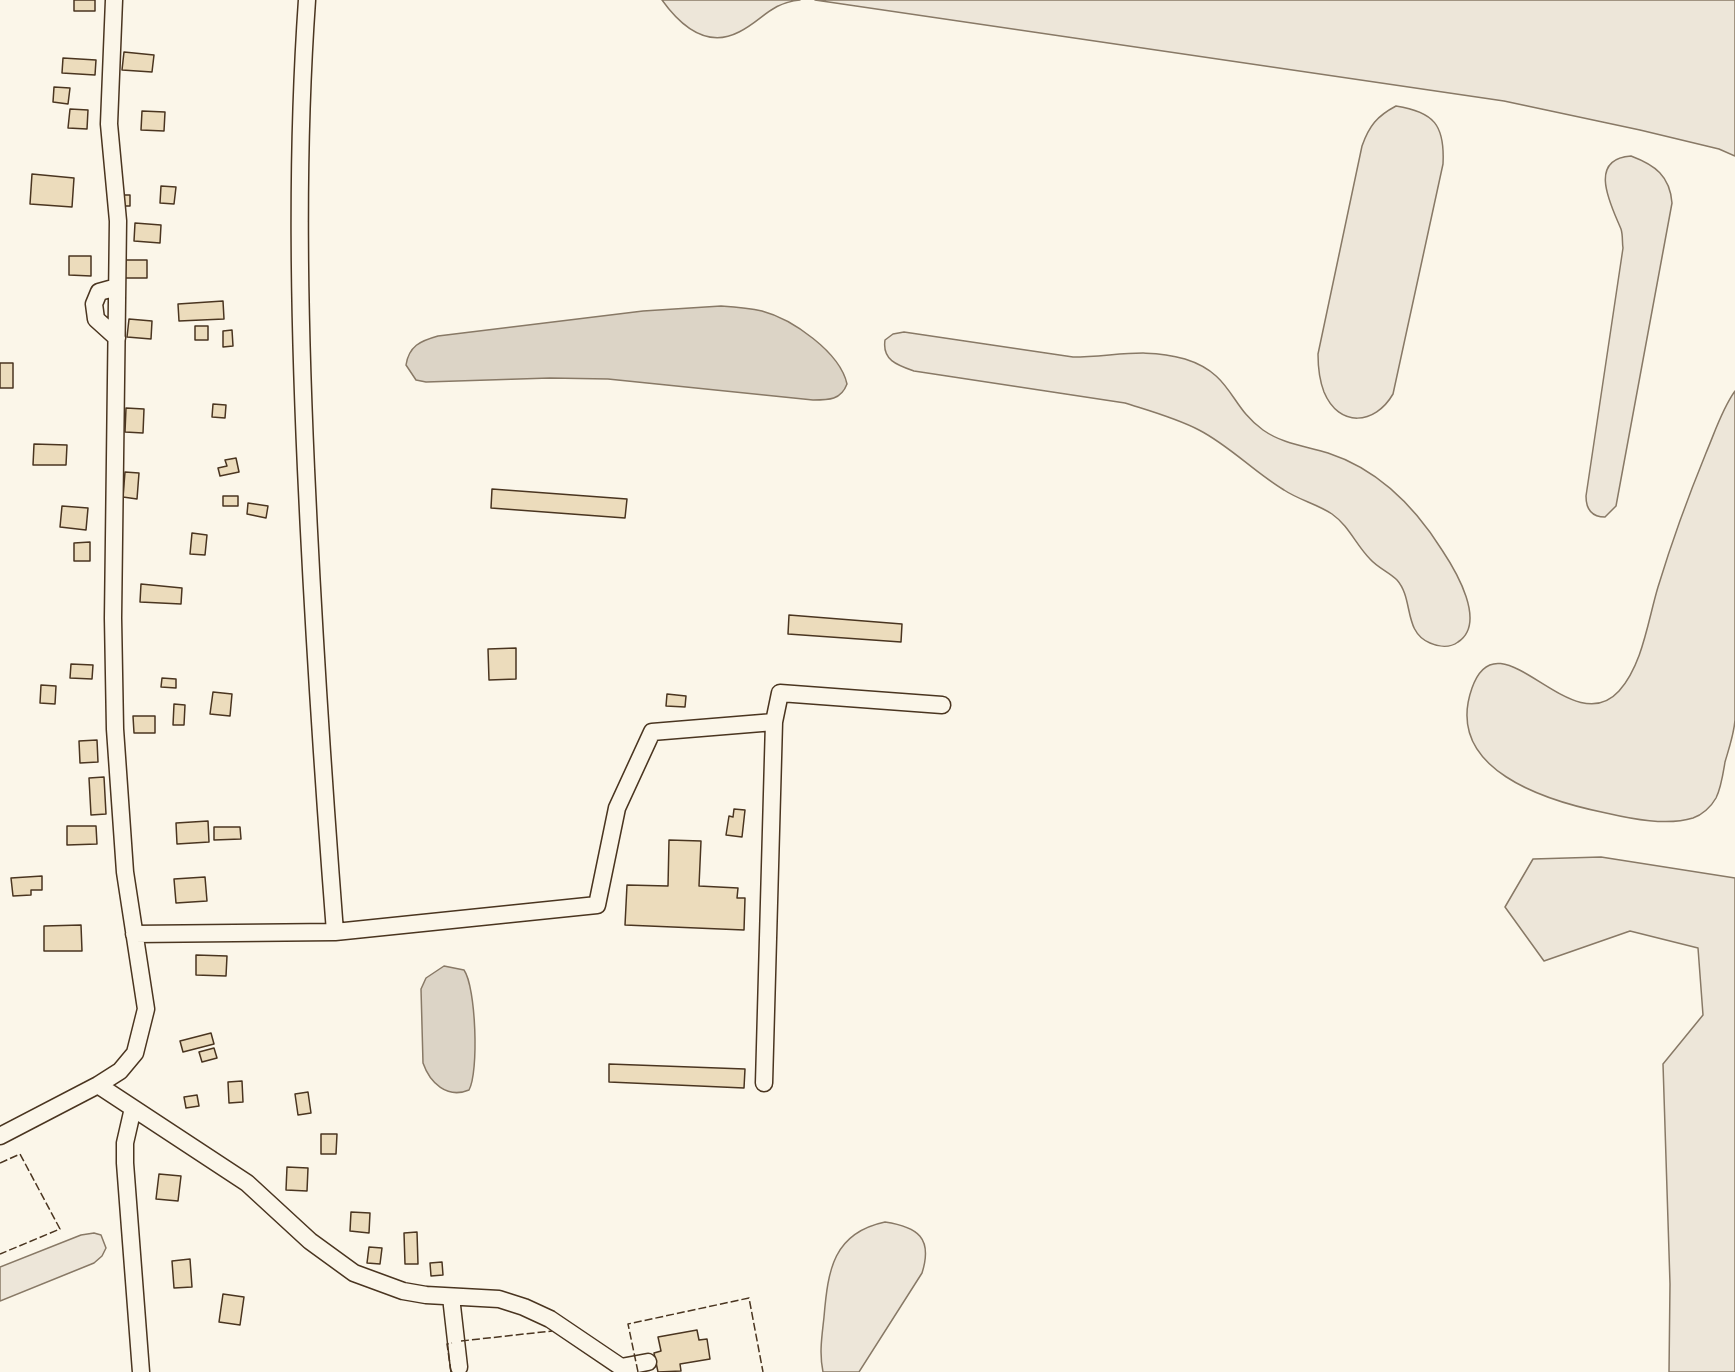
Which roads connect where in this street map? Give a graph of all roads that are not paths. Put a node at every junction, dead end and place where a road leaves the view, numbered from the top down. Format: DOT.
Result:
graph roads {
  1 [pos="114,0"];
  2 [pos="307,0"];
  3 [pos="117,287"];
  4 [pos="117,338"];
  5 [pos="942,705"];
  6 [pos="774,722"];
  7 [pos="335,932"];
  8 [pos="134,933"];
  9 [pos="764,1083"];
  10 [pos="98,1085"];
  11 [pos="133,1108"];
  12 [pos="0,1136"];
  13 [pos="451,1297"];
  14 [pos="648,1362"];
  15 [pos="459,1367"];
  16 [pos="141,1372"];
  1 -- 3 [label="street"];
  2 -- 7 [label="street"];
  3 -- 4 [label="street"];
  3 -- 4 [label="street"];
  4 -- 8 [label="street"];
  5 -- 6 [label="street"];
  6 -- 7 [label="street"];
  6 -- 9 [label="street"];
  7 -- 8 [label="street"];
  8 -- 10 [label="street"];
  10 -- 11 [label="street"];
  10 -- 12 [label="street"];
  11 -- 13 [label="street"];
  11 -- 16 [label="street"];
  13 -- 14 [label="street"];
  13 -- 15 [label="street"];
}
